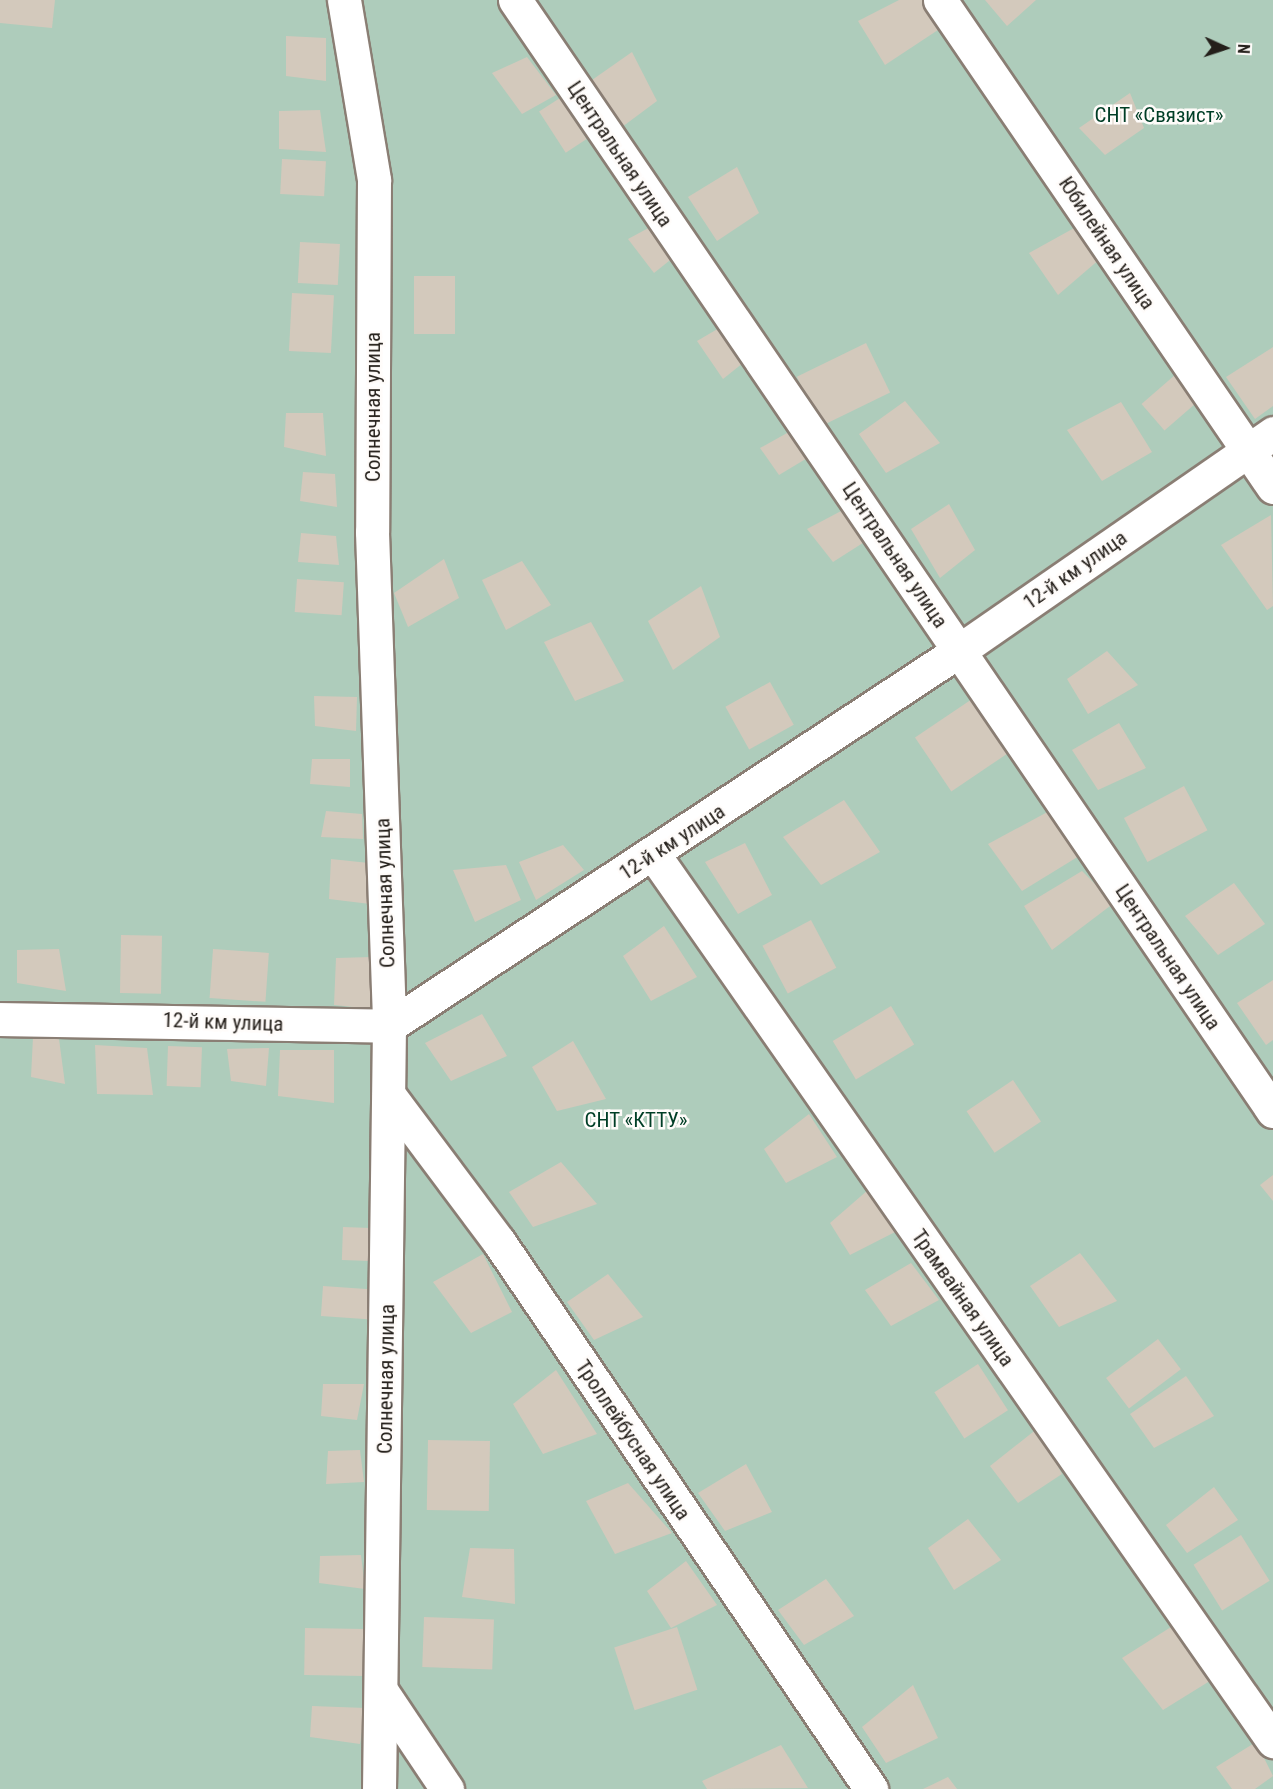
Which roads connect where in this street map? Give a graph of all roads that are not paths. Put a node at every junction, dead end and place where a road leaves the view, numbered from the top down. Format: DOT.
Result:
graph roads {
  1 [pos="344,0"];
  2 [pos="515,0"];
  3 [pos="940,0"];
  4 [pos="1261,441"];
  5 [pos="1273,487"];
  6 [pos="960,650"];
  7 [pos="654,855"];
  8 [pos="0,1018"];
  9 [pos="389,1026"];
  10 [pos="389,1095"];
  11 [pos="1273,1111"];
  12 [pos="382,1692"];
  13 [pos="1273,1741"];
  14 [pos="379,1789"];
  15 [pos="447,1789"];
  16 [pos="871,1789"];
  1 -- 9 [label="street, Солнечная улица"];
  2 -- 6 [label="street, Центральная улица"];
  3 -- 4 [label="street, Юбилейная улица"];
  4 -- 5 [label="street, Юбилейная улица"];
  4 -- 6 [label="street, 12-й км улица"];
  6 -- 7 [label="street, 12-й км улица"];
  6 -- 11 [label="street, Центральная улица"];
  7 -- 9 [label="street, 12-й км улица"];
  7 -- 13 [label="street, Трамвайная улица"];
  8 -- 9 [label="street, 12-й км улица"];
  9 -- 10 [label="street, Солнечная улица"];
  10 -- 12 [label="street, Солнечная улица"];
  10 -- 16 [label="street, Троллейбусная улица"];
  12 -- 14 [label="street, Солнечная улица"];
  12 -- 15 [label="street"];
}
